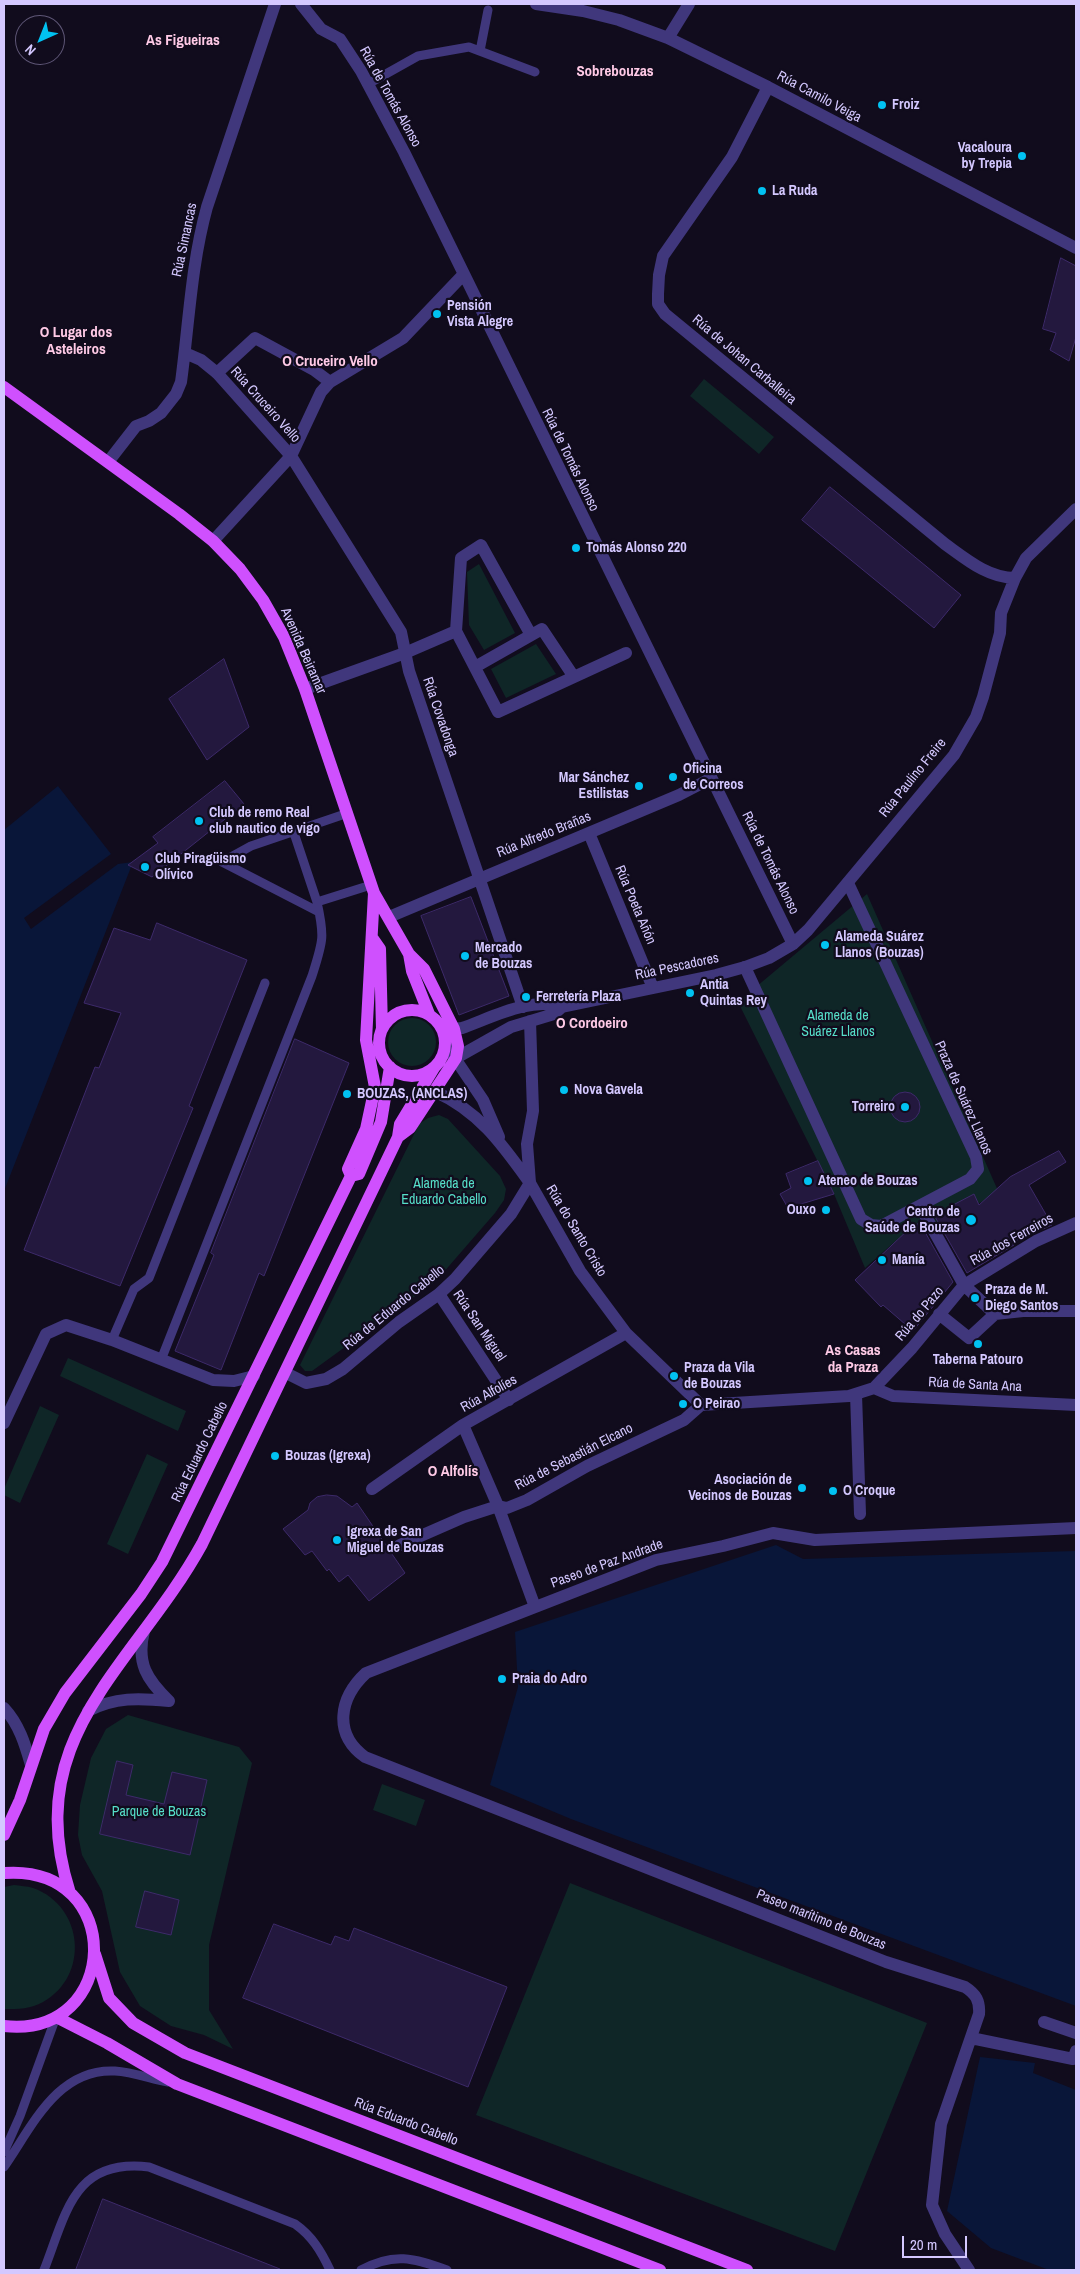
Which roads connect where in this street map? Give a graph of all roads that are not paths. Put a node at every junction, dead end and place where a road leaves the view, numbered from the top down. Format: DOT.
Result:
graph roads {
  1 [pos="275,4"];
  2 [pos="301,4"];
  3 [pos="536,4"];
  4 [pos="689,4"];
  5 [pos="585,7"];
  6 [pos="488,10"];
  7 [pos="668,38"];
  8 [pos="480,51"];
  9 [pos="535,72"];
  10 [pos="368,84"];
  11 [pos="768,87"];
  12 [pos="1076,248"];
  13 [pos="463,274"];
  14 [pos="185,354"];
  15 [pos="217,373"];
  16 [pos="330,382"];
  17 [pos="4,387"];
  18 [pos="291,456"];
  19 [pos="108,462"];
  20 [pos="1076,509"];
  21 [pos="213,541"];
  22 [pos="1015,578"];
  23 [pos="456,631"];
  24 [pos="531,635"];
  25 [pos="405,653"];
  26 [pos="626,653"];
  27 [pos="475,667"];
  28 [pos="574,677"];
  29 [pos="305,689"];
  30 [pos="710,779"];
  31 [pos="348,814"];
  32 [pos="293,830"];
  33 [pos="589,833"];
  34 [pos="479,877"];
  35 [pos="848,883"];
  36 [pos="373,889"];
  37 [pos="317,902"];
  38 [pos="319,912"];
  39 [pos="389,917"];
  40 [pos="373,939"];
  41 [pos="793,944"];
  42 [pos="409,954"];
  43 [pos="745,966"];
  44 [pos="264,983"];
  45 [pos="653,988"];
  46 [pos="523,1007"];
  47 [pos="562,1007"];
  48 [pos="429,1014"];
  49 [pos="530,1021"];
  50 [pos="440,1024"];
  51 [pos="382,1029"];
  52 [pos="454,1029"];
  53 [pos="446,1045"];
  54 [pos="456,1058"];
  55 [pos="390,1067"];
  56 [pos="434,1068"];
  57 [pos="404,1075"];
  58 [pos="429,1089"];
  59 [pos="502,1144"];
  60 [pos="351,1176"];
  61 [pos="530,1183"];
  62 [pos="920,1206"];
  63 [pos="1076,1223"];
  64 [pos="964,1285"];
  65 [pos="439,1294"];
  66 [pos="1076,1312"];
  67 [pos="939,1314"];
  68 [pos="995,1314"];
  69 [pos="626,1333"];
  70 [pos="112,1340"];
  71 [pos="161,1360"];
  72 [pos="286,1373"];
  73 [pos="254,1376"];
  74 [pos="874,1388"];
  75 [pos="856,1394"];
  76 [pos="509,1400"];
  77 [pos="701,1405"];
  78 [pos="1076,1406"];
  79 [pos="4,1423"];
  80 [pos="463,1425"];
  81 [pos="372,1489"];
  82 [pos="498,1506"];
  83 [pos="860,1514"];
  84 [pos="1076,1528"];
  85 [pos="400,1544"];
  86 [pos="535,1607"];
  87 [pos="144,1631"];
  88 [pos="4,1708"];
  89 [pos="88,1711"];
  90 [pos="383,1763"];
  91 [pos="31,1765"];
  92 [pos="4,1835"];
  93 [pos="4,1873"];
  94 [pos="70,1893"];
  95 [pos="95,1954"];
  96 [pos="56,2017"];
  97 [pos="1044,2022"];
  98 [pos="4,2026"];
  99 [pos="1076,2034"];
  100 [pos="971,2038"];
  101 [pos="1076,2051"];
  102 [pos="177,2084"];
  103 [pos="4,2152"];
  104 [pos="4,2167"];
  105 [pos="44,2270"];
  106 [pos="330,2270"];
  107 [pos="361,2270"];
  108 [pos="447,2270"];
  109 [pos="660,2270"];
  110 [pos="747,2270"];
  111 [pos="969,2270"];
  1 -- 14 [label="street, Rúa Simancas"];
  2 -- 10 [label="street, Rúa de Tomás Alonso"];
  3 -- 5 [label="street, Rúa Camilo Veiga"];
  4 -- 7 [label="street"];
  5 -- 7 [label="street, Rúa Camilo Veiga"];
  6 -- 8 [label="lane"];
  7 -- 11 [label="street, Rúa Camilo Veiga"];
  8 -- 9 [label="lane"];
  8 -- 10 [label="lane"];
  10 -- 13 [label="street, Rúa de Tomás Alonso"];
  11 -- 12 [label="street, Rúa Camilo Veiga"];
  11 -- 22 [label="street, Rúa de Johan Carballeira"];
  13 -- 16 [label="street"];
  13 -- 30 [label="street, Rúa de Tomás Alonso"];
  14 -- 15 [label="street, Rúa Cruceiro Vello"];
  14 -- 19 [label="street, Rúa Simancas"];
  15 -- 16 [label="street"];
  15 -- 18 [label="street, Rúa Cruceiro Vello"];
  16 -- 18 [label="street"];
  17 -- 19 [label="main road, Avenida Beiramar"];
  18 -- 21 [label="street"];
  18 -- 25 [label="street, Rúa Covadonga"];
  19 -- 21 [label="main road, Avenida Beiramar"];
  20 -- 22 [label="street, Rúa Paulino Freire"];
  21 -- 29 [label="main road, Avenida Beiramar"];
  22 -- 35 [label="street, Rúa Paulino Freire"];
  23 -- 24 [label="street"];
  23 -- 25 [label="street"];
  23 -- 27 [label="street"];
  24 -- 27 [label="street"];
  24 -- 28 [label="street"];
  25 -- 29 [label="street"];
  25 -- 34 [label="street, Rúa Covadonga"];
  26 -- 28 [label="street"];
  27 -- 28 [label="street"];
  29 -- 31 [label="main road, Avenida Beiramar"];
  30 -- 33 [label="street, Rúa Alfredo Brañas"];
  30 -- 41 [label="street, Rúa de Tomás Alonso"];
  31 -- 32 [label="lane"];
  31 -- 36 [label="main road, Avenida Beiramar"];
  32 -- 37 [label="lane"];
  32 -- 38 [label="lane"];
  33 -- 34 [label="street, Rúa Alfredo Brañas"];
  33 -- 45 [label="street, Rúa Poeta Añón"];
  34 -- 39 [label="street, Rúa Alfredo Brañas"];
  34 -- 46 [label="street, Rúa Covadonga"];
  35 -- 41 [label="street, Rúa Paulino Freire"];
  35 -- 62 [label="street, Praza de Suárez Llanos"];
  36 -- 37 [label="lane"];
  36 -- 39 [label="main road, Avenida Beiramar"];
  36 -- 40 [label="main road, Avenida Beiramar"];
  37 -- 38 [label="lane"];
  38 -- 71 [label="lane"];
  39 -- 42 [label="main road, Avenida Beiramar"];
  40 -- 51 [label="main road, Avenida Beiramar"];
  40 -- 60 [label="main road"];
  41 -- 43 [label="street, Rúa Pescadores"];
  42 -- 48 [label="main road, Avenida Beiramar"];
  42 -- 52 [label="main road, Avenida Beiramar"];
  43 -- 45 [label="street, Rúa Pescadores"];
  43 -- 62 [label="street, Praza de Suárez Llanos"];
  44 -- 70 [label="lane"];
  45 -- 47 [label="street, Rúa Pescadores"];
  46 -- 47 [label="street, Rúa Pescadores"];
  46 -- 52 [label="street, Rúa Pescadores"];
  47 -- 49 [label="street, Rúa Pescadores"];
  48 -- 50 [label="main road"];
  48 -- 51 [label="main road"];
  49 -- 54 [label="street, Rúa Pescadores"];
  49 -- 61 [label="street"];
  50 -- 52 [label="street"];
  50 -- 53 [label="main road"];
  51 -- 55 [label="main road"];
  52 -- 54 [label="main road, Avenida Beiramar"];
  53 -- 54 [label="street, Rúa do Santo Cristo"];
  53 -- 56 [label="main road"];
  54 -- 58 [label="main road"];
  54 -- 59 [label="street, Rúa do Santo Cristo"];
  55 -- 57 [label="main road"];
  55 -- 60 [label="main road, Rúa Eduardo Cabello"];
  56 -- 57 [label="main road"];
  56 -- 58 [label="main road"];
  57 -- 58 [label="main road, Rúa do Santo Cristo"];
  58 -- 59 [label="street, Rúa do Santo Cristo"];
  58 -- 72 [label="main road"];
  59 -- 61 [label="street, Rúa do Santo Cristo"];
  60 -- 73 [label="main road, Rúa Eduardo Cabello"];
  61 -- 65 [label="street, Rúa de Eduardo Cabello"];
  61 -- 69 [label="street, Rúa do Santo Cristo"];
  62 -- 64 [label="street, Rúa dos Ferreiros"];
  63 -- 64 [label="street, Rúa dos Ferreiros"];
  64 -- 67 [label="street, Rúa do Pazo"];
  64 -- 68 [label="street"];
  65 -- 72 [label="street, Rúa de Eduardo Cabello"];
  65 -- 76 [label="street, Rúa San Miguel"];
  66 -- 68 [label="street"];
  67 -- 68 [label="street"];
  67 -- 74 [label="street, Rúa do Pazo"];
  69 -- 76 [label="street, Rúa Alfolíes"];
  69 -- 77 [label="street"];
  70 -- 71 [label="street"];
  70 -- 79 [label="street"];
  71 -- 73 [label="street"];
  72 -- 87 [label="main road"];
  73 -- 91 [label="main road, Rúa Eduardo Cabello"];
  74 -- 75 [label="street, Rúa do Pazo"];
  74 -- 78 [label="street, Rúa de Santa Ana"];
  75 -- 77 [label="street, Rúa do Pazo"];
  75 -- 83 [label="street"];
  76 -- 80 [label="street, Rúa Alfolíes"];
  77 -- 82 [label="street, Rúa de Sebastián Elcano"];
  80 -- 81 [label="street, Rúa Alfolíes"];
  80 -- 82 [label="street"];
  82 -- 85 [label="street, Rúa de Sebastián Elcano"];
  82 -- 86 [label="street"];
  84 -- 86 [label="street, Paseo de Paz Andrade"];
  86 -- 90 [label="street, Paseo de Paz Andrade"];
  87 -- 89 [label="main road"];
  87 -- 89 [label="street"];
  88 -- 91 [label="street"];
  89 -- 94 [label="main road"];
  90 -- 100 [label="street, Paseo marítimo de Bouzas"];
  91 -- 92 [label="main road, Rúa Eduardo Cabello"];
  93 -- 94 [label="main road"];
  94 -- 95 [label="main road"];
  95 -- 96 [label="main road"];
  95 -- 110 [label="main road, Rúa Eduardo Cabello"];
  96 -- 98 [label="main road"];
  96 -- 102 [label="main road"];
  96 -- 103 [label="lane"];
  97 -- 99 [label="street"];
  100 -- 101 [label="street"];
  100 -- 111 [label="street, Paseo marítimo de Bouzas"];
  102 -- 104 [label="lane"];
  102 -- 109 [label="main road"];
  105 -- 106 [label="lane"];
  107 -- 108 [label="lane"];
}
